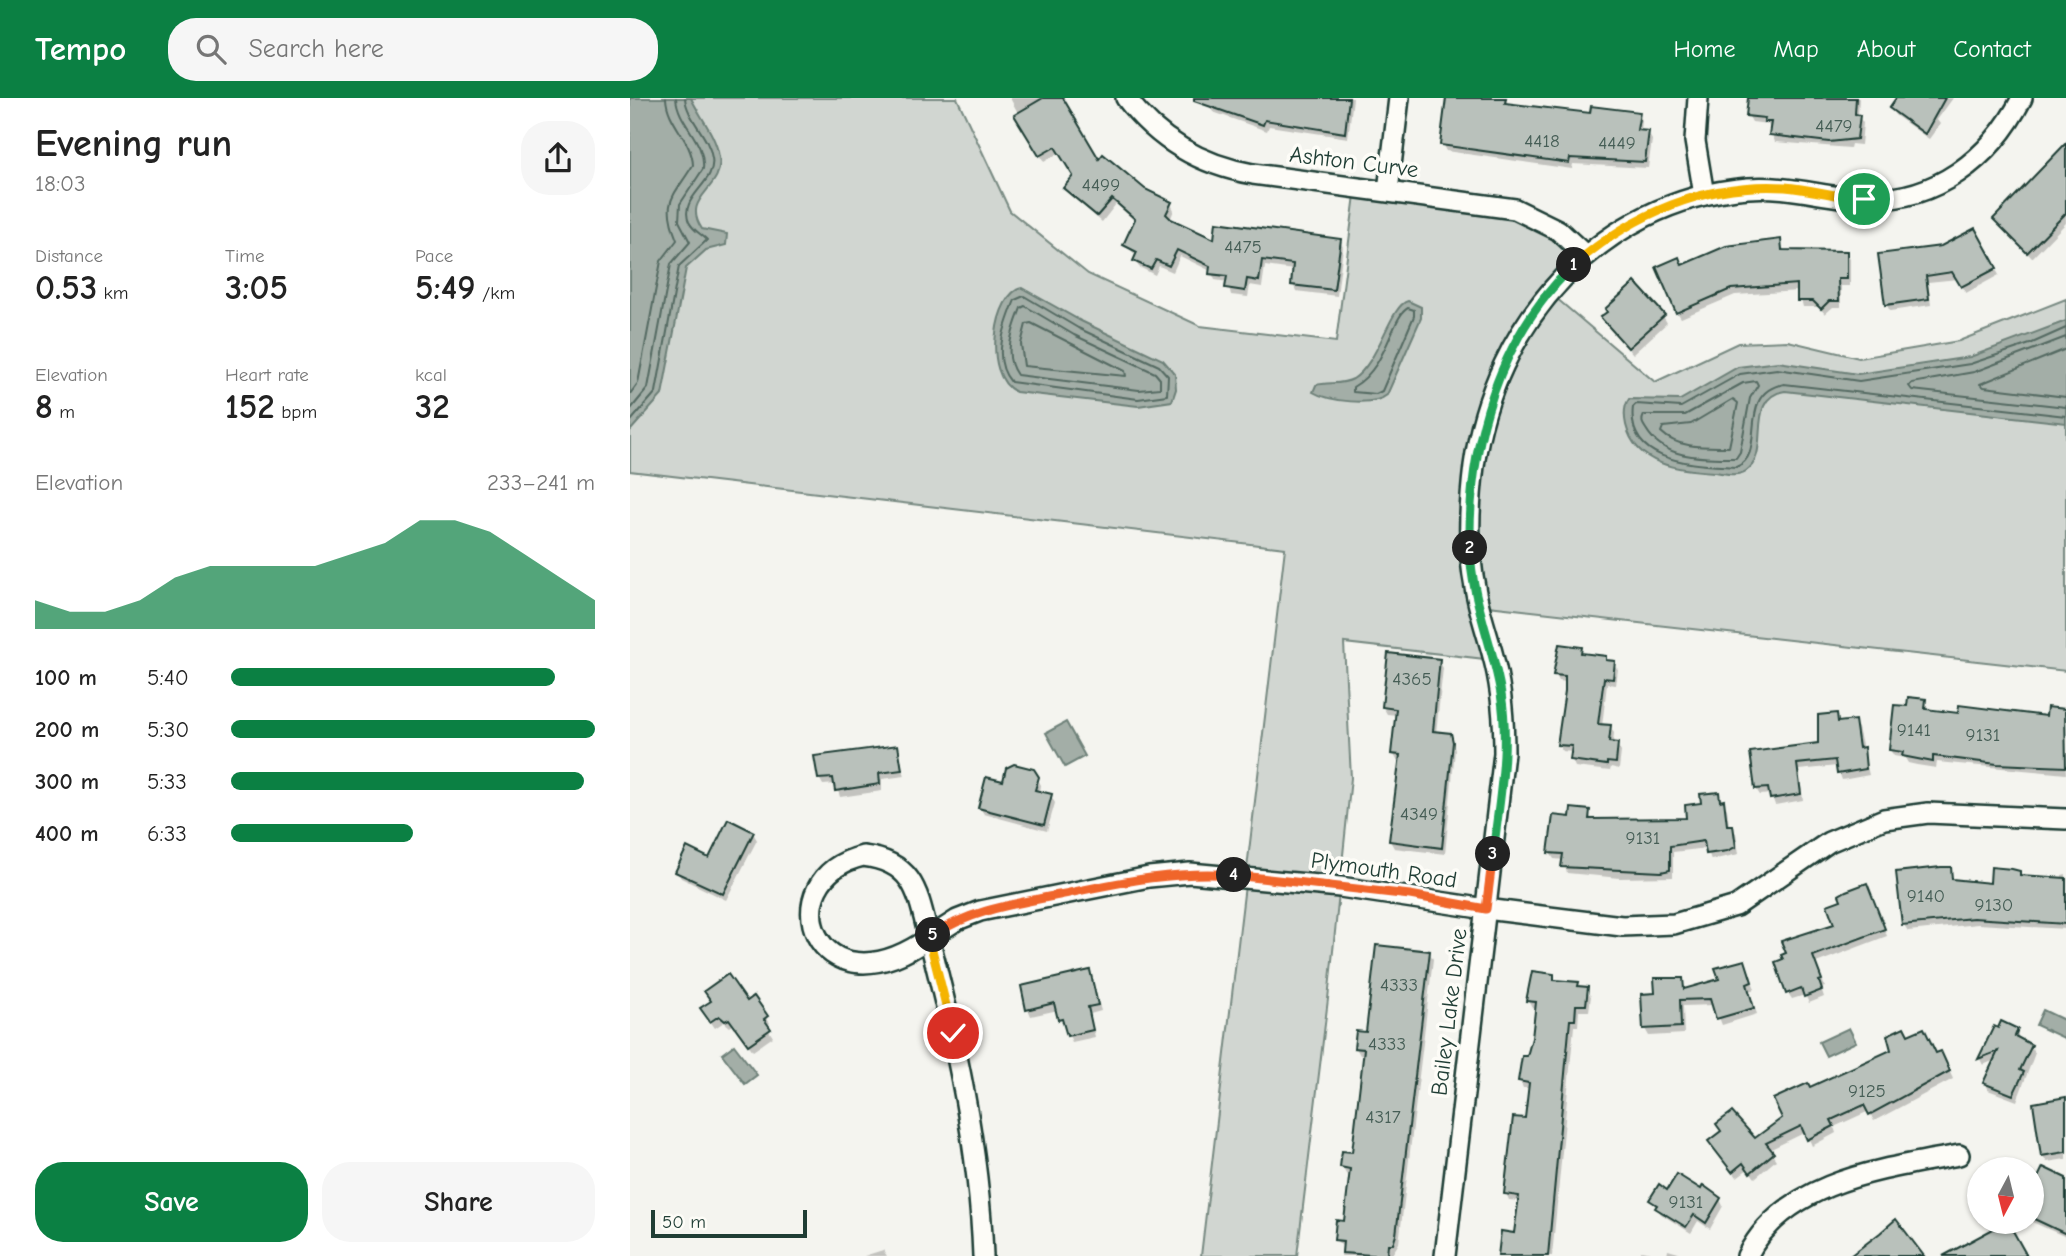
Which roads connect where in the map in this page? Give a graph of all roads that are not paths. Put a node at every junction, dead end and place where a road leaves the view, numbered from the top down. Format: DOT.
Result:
graph roads {
  1 [pos="1126,98"];
  2 [pos="1399,98"];
  3 [pos="1698,98"];
  4 [pos="2022,98"];
  5 [pos="1388,191"];
  6 [pos="1704,195"];
  7 [pos="1585,255"];
  8 [pos="2066,819"];
  9 [pos="1486,909"];
  10 [pos="929,938"];
  11 [pos="1959,1155"];
  12 [pos="983,1256"];
  13 [pos="1445,1256"];
  14 [pos="1747,1256"];
  1 -- 5 [label="street, Ashton Curve"];
  2 -- 5 [label="street"];
  3 -- 6 [label="street"];
  4 -- 6 [label="street, Bailey Lake Drive"];
  5 -- 7 [label="street, Ashton Curve"];
  6 -- 7 [label="street, Bailey Lake Drive"];
  7 -- 9 [label="street, Bailey Lake Drive"];
  8 -- 9 [label="street, Plymouth Road"];
  9 -- 10 [label="street, Plymouth Road"];
  9 -- 13 [label="street, Bailey Lake Drive"];
  10 -- 10 [label="street"];
  10 -- 12 [label="street"];
  11 -- 14 [label="street"];
}
